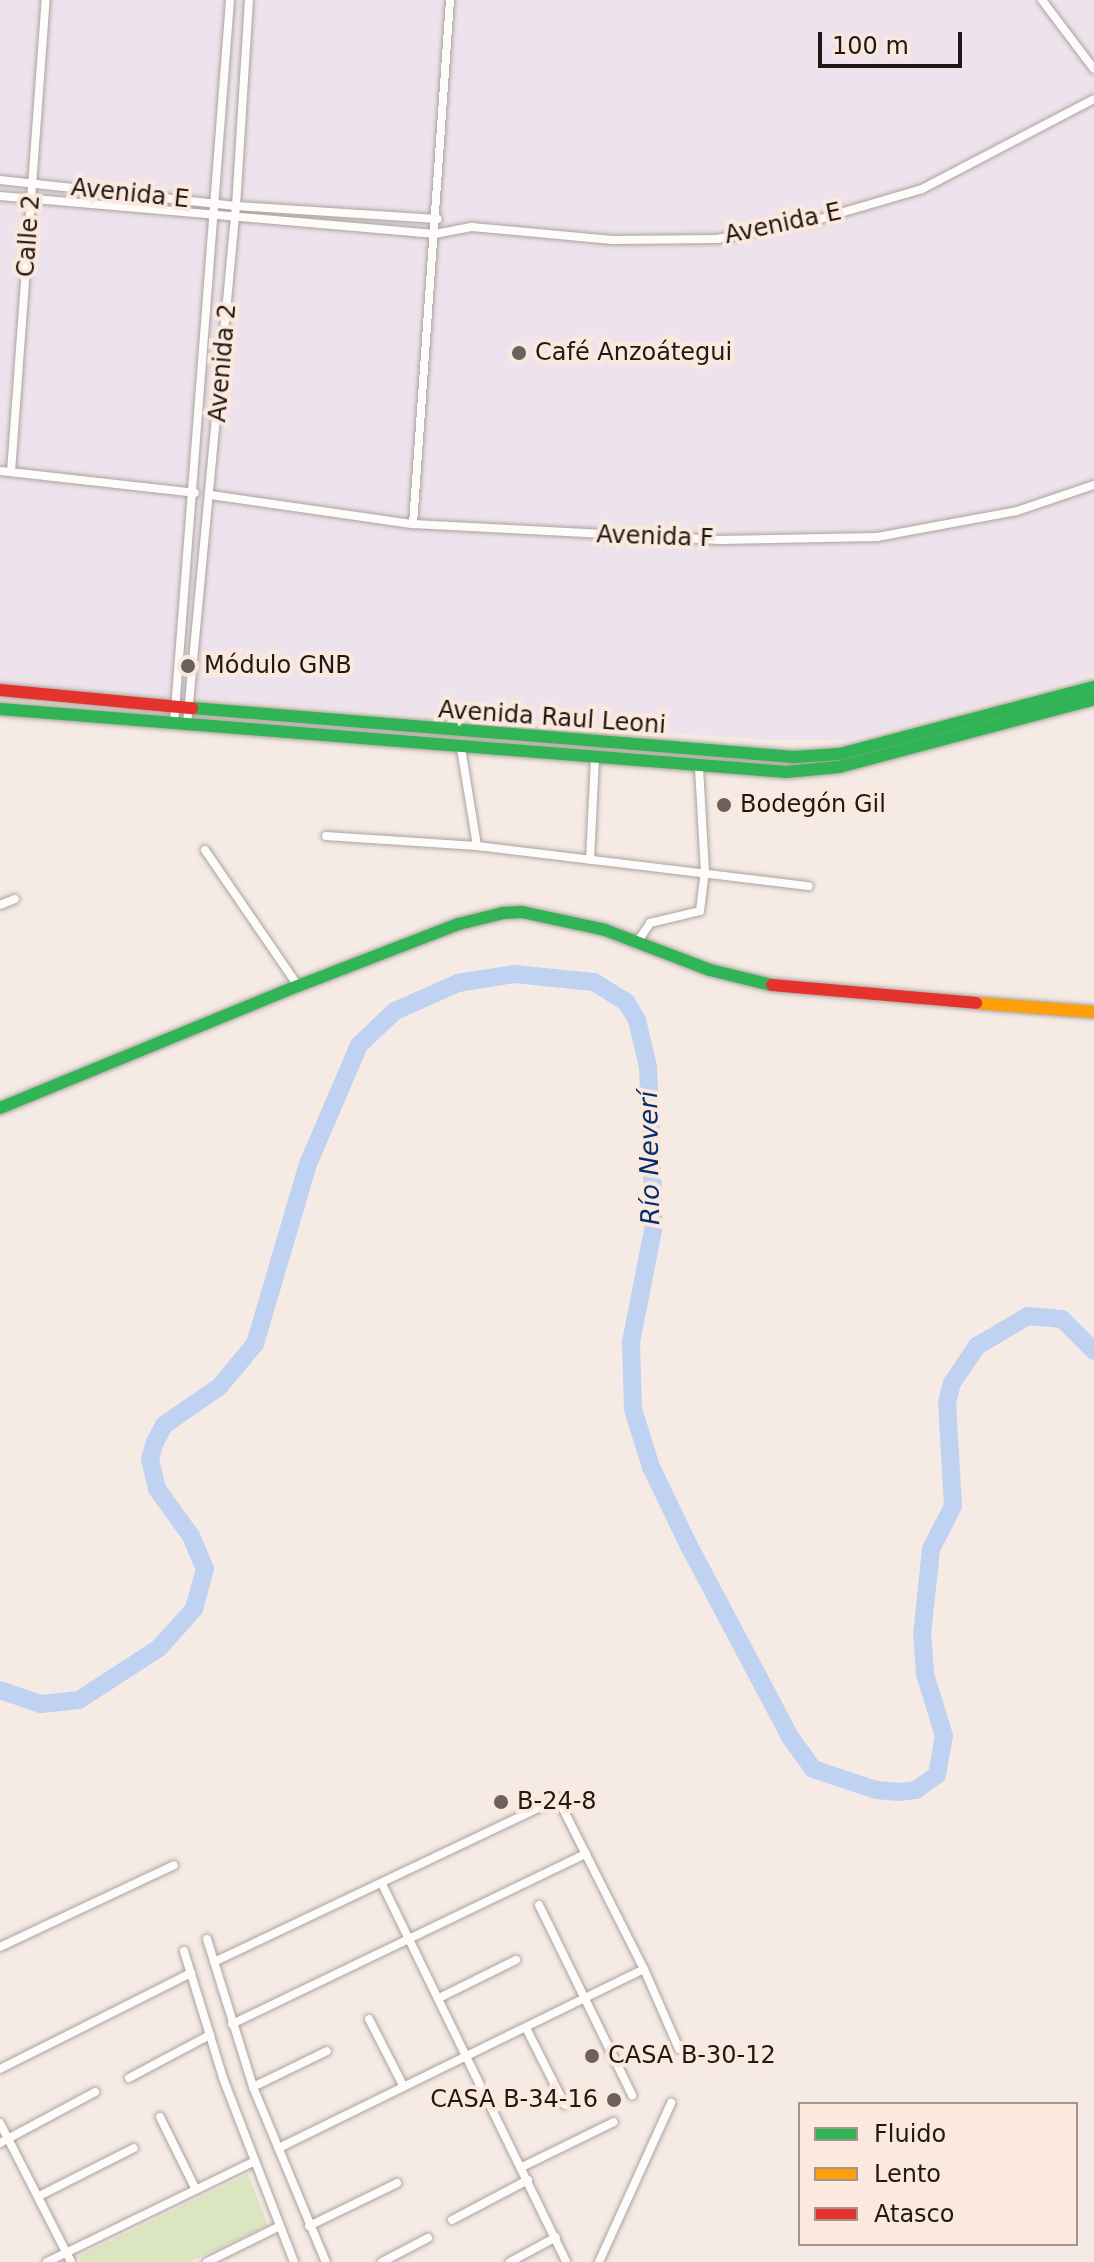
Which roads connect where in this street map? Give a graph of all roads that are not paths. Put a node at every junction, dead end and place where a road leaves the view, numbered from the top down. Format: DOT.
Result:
graph roads {
  1 [pos="46,0"];
  2 [pos="230,0"];
  3 [pos="249,0"];
  4 [pos="450,0"];
  5 [pos="1042,0"];
  6 [pos="1094,69"];
  7 [pos="1094,99"];
  8 [pos="0,180"];
  9 [pos="33,183"];
  10 [pos="0,196"];
  11 [pos="31,199"];
  12 [pos="217,204"];
  13 [pos="236,206"];
  14 [pos="216,218"];
  15 [pos="437,218"];
  16 [pos="235,220"];
  17 [pos="448,227"];
  18 [pos="435,234"];
  19 [pos="0,471"];
  20 [pos="11,472"];
  21 [pos="1094,485"];
  22 [pos="195,493"];
  23 [pos="211,495"];
  24 [pos="413,524"];
  25 [pos="1094,687"];
  26 [pos="0,690"];
  27 [pos="1094,699"];
  28 [pos="182,705"];
  29 [pos="0,709"];
  30 [pos="180,724"];
  31 [pos="461,748"];
  32 [pos="595,759"];
  33 [pos="699,767"];
  34 [pos="326,836"];
  35 [pos="477,846"];
  36 [pos="205,850"];
  37 [pos="590,860"];
  38 [pos="705,872"];
  39 [pos="809,886"];
  40 [pos="15,899"];
  41 [pos="0,905"];
  42 [pos="636,944"];
  43 [pos="298,986"];
  44 [pos="1094,1012"];
  45 [pos="0,1108"];
  46 [pos="586,1854"];
  47 [pos="174,1865"];
  48 [pos="383,1886"];
  49 [pos="539,1905"];
  50 [pos="207,1939"];
  51 [pos="410,1940"];
  52 [pos="0,1947"];
  53 [pos="184,1951"];
  54 [pos="516,1960"];
  55 [pos="214,1962"];
  56 [pos="644,1969"];
  57 [pos="191,1973"];
  58 [pos="439,1998"];
  59 [pos="583,2000"];
  60 [pos="369,2019"];
  61 [pos="232,2024"];
  62 [pos="526,2028"];
  63 [pos="210,2035"];
  64 [pos="679,2049"];
  65 [pos="327,2051"];
  66 [pos="469,2056"];
  67 [pos="0,2069"];
  68 [pos="129,2078"];
  69 [pos="253,2087"];
  70 [pos="404,2087"];
  71 [pos="95,2092"];
  72 [pos="632,2095"];
  73 [pos="671,2103"];
  74 [pos="565,2105"];
  75 [pos="160,2117"];
  76 [pos="614,2122"];
  77 [pos="0,2123"];
  78 [pos="4,2141"];
  79 [pos="134,2148"];
  80 [pos="279,2148"];
  81 [pos="255,2161"];
  82 [pos="522,2167"];
  83 [pos="528,2180"];
  84 [pos="397,2183"];
  85 [pos="196,2190"];
  86 [pos="39,2196"];
  87 [pos="452,2220"];
  88 [pos="309,2226"];
  89 [pos="278,2227"];
  90 [pos="556,2237"];
  91 [pos="428,2238"];
  92 [pos="69,2258"];
  93 [pos="47,2262"];
  94 [pos="207,2262"];
  95 [pos="294,2262"];
  96 [pos="326,2262"];
  97 [pos="382,2262"];
  98 [pos="510,2262"];
  99 [pos="566,2262"];
  100 [pos="599,2262"];
  1 -- 9 [label="street, Calle 2"];
  2 -- 12 [label="street, Avenida 2"];
  3 -- 13 [label="street, Avenida 2"];
  4 -- 15 [label="street"];
  5 -- 6 [label="street"];
  7 -- 17 [label="street, Avenida E"];
  8 -- 9 [label="street, Avenida E"];
  9 -- 11 [label="street, Calle 2"];
  9 -- 12 [label="street, Avenida E"];
  10 -- 11 [label="street, Avenida E"];
  11 -- 14 [label="street, Avenida E"];
  11 -- 20 [label="street, Calle 2"];
  12 -- 13 [label="street, Avenida E"];
  12 -- 14 [label="street, Avenida 2"];
  13 -- 15 [label="street, Avenida E"];
  13 -- 16 [label="street, Avenida 2"];
  14 -- 16 [label="street, Avenida E"];
  14 -- 22 [label="street, Avenida 2"];
  15 -- 17 [label="street"];
  15 -- 18 [label="street"];
  16 -- 18 [label="street, Avenida E"];
  16 -- 23 [label="street, Avenida 2"];
  17 -- 18 [label="street"];
  18 -- 24 [label="street"];
  19 -- 20 [label="street"];
  20 -- 22 [label="street"];
  21 -- 24 [label="street, Avenida F"];
  22 -- 28 [label="street, Avenida 2"];
  23 -- 24 [label="street, Avenida F"];
  23 -- 28 [label="street, Avenida 2"];
  25 -- 28 [label="main road, Avenida Raul Leoni"];
  26 -- 28 [label="main road, Avenida Raul Leoni"];
  27 -- 33 [label="main road, Avenida Raul Leoni"];
  28 -- 30 [label="street, Avenida 2"];
  28 -- 30 [label="street, Avenida 2"];
  29 -- 30 [label="main road, Avenida Raul Leoni"];
  30 -- 31 [label="main road, Avenida Raul Leoni"];
  31 -- 32 [label="main road, Avenida Raul Leoni"];
  31 -- 35 [label="street"];
  32 -- 33 [label="main road, Avenida Raul Leoni"];
  32 -- 37 [label="street"];
  33 -- 38 [label="street"];
  34 -- 35 [label="street"];
  35 -- 37 [label="street"];
  36 -- 43 [label="street"];
  37 -- 38 [label="street"];
  38 -- 39 [label="street"];
  38 -- 42 [label="street"];
  40 -- 41 [label="street"];
  42 -- 43 [label="main road"];
  42 -- 44 [label="main road"];
  43 -- 45 [label="main road"];
  46 -- 48 [label="street"];
  46 -- 51 [label="street"];
  46 -- 56 [label="street"];
  47 -- 52 [label="street"];
  48 -- 51 [label="street"];
  48 -- 55 [label="street"];
  49 -- 59 [label="street"];
  50 -- 55 [label="street"];
  51 -- 58 [label="street"];
  51 -- 61 [label="street"];
  53 -- 57 [label="street"];
  54 -- 58 [label="street"];
  55 -- 61 [label="street"];
  56 -- 59 [label="street"];
  56 -- 64 [label="street"];
  57 -- 63 [label="street"];
  57 -- 67 [label="street"];
  58 -- 66 [label="street"];
  59 -- 62 [label="street"];
  59 -- 72 [label="street"];
  60 -- 70 [label="street"];
  61 -- 69 [label="street"];
  62 -- 66 [label="street"];
  62 -- 74 [label="street"];
  63 -- 68 [label="street"];
  63 -- 81 [label="street"];
  65 -- 69 [label="street"];
  66 -- 70 [label="street"];
  66 -- 82 [label="street"];
  69 -- 80 [label="street"];
  70 -- 80 [label="street"];
  71 -- 78 [label="street"];
  73 -- 100 [label="street"];
  75 -- 85 [label="street"];
  76 -- 82 [label="street"];
  77 -- 78 [label="street"];
  78 -- 86 [label="street"];
  79 -- 86 [label="street"];
  80 -- 88 [label="street"];
  81 -- 85 [label="street"];
  81 -- 89 [label="street"];
  82 -- 83 [label="street"];
  83 -- 87 [label="street"];
  83 -- 90 [label="street"];
  84 -- 88 [label="street"];
  85 -- 92 [label="street"];
  86 -- 92 [label="street"];
  88 -- 96 [label="street"];
  89 -- 94 [label="street"];
  89 -- 95 [label="street"];
  90 -- 98 [label="street"];
  90 -- 99 [label="street"];
  91 -- 97 [label="street"];
  92 -- 93 [label="street"];
}
